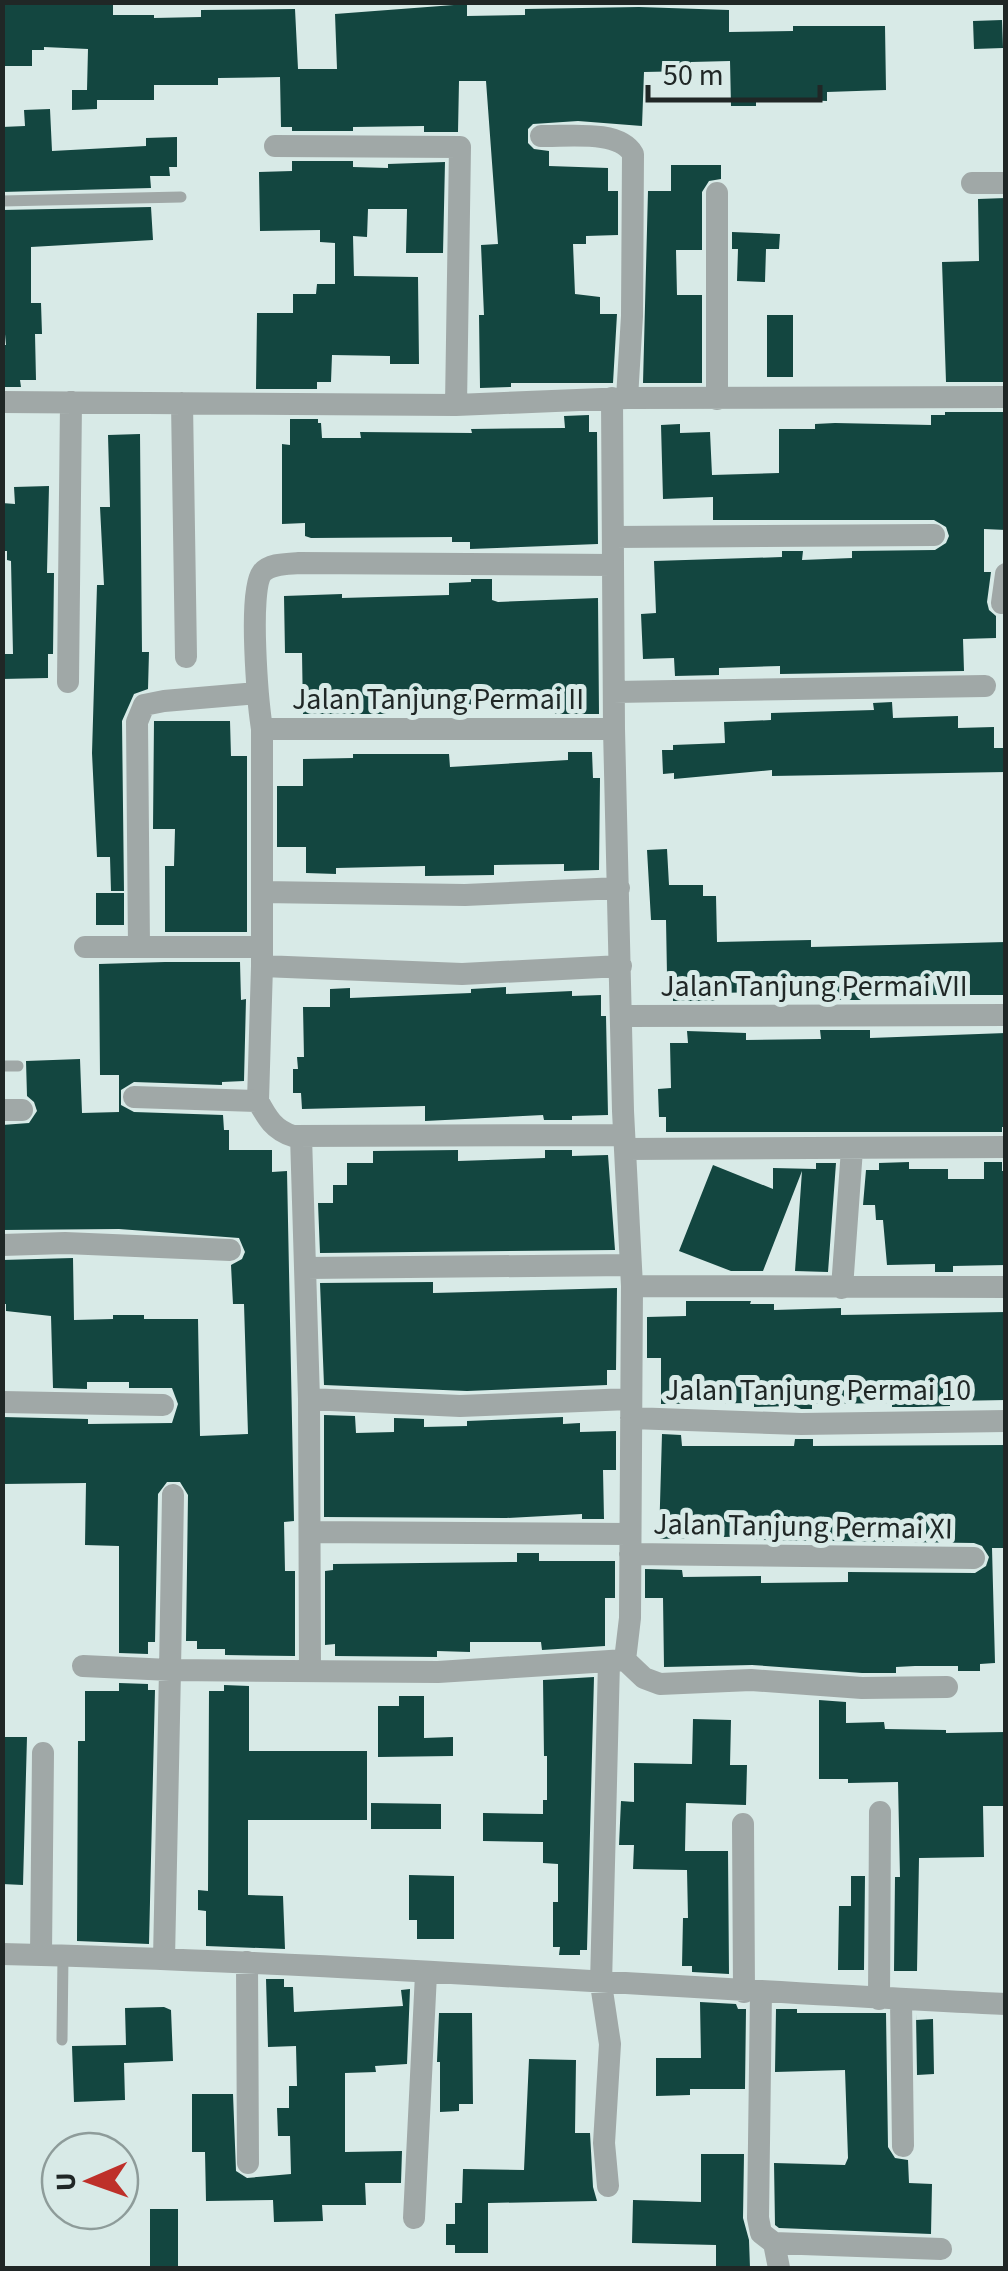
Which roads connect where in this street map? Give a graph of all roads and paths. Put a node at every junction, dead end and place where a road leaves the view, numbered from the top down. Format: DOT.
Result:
graph roads {
  1 [pos="540,136"];
  2 [pos="275,146"];
  3 [pos="1006,183"];
  4 [pos="972,184"];
  5 [pos="717,193"];
  6 [pos="181,197"];
  7 [pos="2,201"];
  8 [pos="1006,397"];
  9 [pos="620,398"];
  10 [pos="717,399"];
  11 [pos="2,402"];
  12 [pos="71,402"];
  13 [pos="182,403"];
  14 [pos="456,405"];
  15 [pos="934,535"];
  16 [pos="614,538"];
  17 [pos="612,565"];
  18 [pos="1006,574"];
  19 [pos="1002,602"];
  20 [pos="186,657"];
  21 [pos="68,682"];
  22 [pos="984,686"];
  23 [pos="614,692"];
  24 [pos="257,693"];
  25 [pos="262,729"];
  26 [pos="614,729"];
  27 [pos="619,888"];
  28 [pos="262,892"];
  29 [pos="85,947"];
  30 [pos="139,947"];
  31 [pos="261,956"];
  32 [pos="622,966"];
  33 [pos="1006,1015"];
  34 [pos="622,1016"];
  35 [pos="2,1066"];
  36 [pos="18,1066"];
  37 [pos="134,1098"];
  38 [pos="258,1101"];
  39 [pos="301,1136"];
  40 [pos="625,1142"];
  41 [pos="1006,1147"];
  42 [pos="852,1149"];
  43 [pos="2,1244"];
  44 [pos="230,1250"];
  45 [pos="306,1268"];
  46 [pos="631,1276"];
  47 [pos="1006,1287"];
  48 [pos="842,1288"];
  49 [pos="309,1399"];
  50 [pos="2,1402"];
  51 [pos="163,1406"];
  52 [pos="630,1409"];
  53 [pos="1006,1420"];
  54 [pos="173,1496"];
  55 [pos="310,1532"];
  56 [pos="630,1544"];
  57 [pos="974,1558"];
  58 [pos="617,1661"];
  59 [pos="83,1666"];
  60 [pos="170,1670"];
  61 [pos="310,1670"];
  62 [pos="947,1687"];
  63 [pos="42,1753"];
  64 [pos="880,1812"];
  65 [pos="743,1824"];
  66 [pos="2,1954"];
  67 [pos="52,1955"];
  68 [pos="164,1960"];
  69 [pos="247,1962"];
  70 [pos="426,1974"];
  71 [pos="600,1984"];
  72 [pos="753,1992"];
  73 [pos="890,1999"];
  74 [pos="1006,2004"];
  75 [pos="62,2040"];
  76 [pos="903,2146"];
  77 [pos="248,2162"];
  78 [pos="608,2186"];
  79 [pos="414,2218"];
  80 [pos="774,2243"];
  81 [pos="941,2249"];
  82 [pos="780,2268"];
  1 -- 9 [label="street"];
  2 -- 14 [label="street"];
  3 -- 4 [label="street"];
  5 -- 10 [label="street"];
  6 -- 7 [label="lane"];
  8 -- 10 [label="street"];
  9 -- 10 [label="street"];
  9 -- 14 [label="street"];
  9 -- 16 [label="street"];
  11 -- 12 [label="street"];
  12 -- 13 [label="street"];
  12 -- 21 [label="street"];
  13 -- 14 [label="street"];
  13 -- 20 [label="street"];
  15 -- 16 [label="street"];
  16 -- 17 [label="street"];
  17 -- 23 [label="street"];
  17 -- 24 [label="street"];
  18 -- 19 [label="street"];
  22 -- 23 [label="street"];
  23 -- 26 [label="street"];
  24 -- 25 [label="street"];
  24 -- 30 [label="street"];
  25 -- 26 [label="street, Jalan Tanjung Permai II"];
  25 -- 28 [label="street"];
  26 -- 27 [label="street"];
  27 -- 28 [label="street"];
  27 -- 32 [label="street"];
  28 -- 31 [label="street"];
  29 -- 30 [label="street"];
  30 -- 31 [label="street"];
  31 -- 32 [label="street"];
  31 -- 38 [label="street"];
  32 -- 34 [label="street"];
  33 -- 34 [label="street, Jalan Tanjung Permai VII"];
  34 -- 40 [label="street"];
  35 -- 36 [label="lane"];
  37 -- 38 [label="street"];
  38 -- 39 [label="street"];
  39 -- 40 [label="street"];
  39 -- 45 [label="street"];
  40 -- 42 [label="street"];
  40 -- 46 [label="street"];
  41 -- 42 [label="street"];
  42 -- 48 [label="street"];
  43 -- 44 [label="street"];
  45 -- 46 [label="street"];
  45 -- 49 [label="street"];
  46 -- 48 [label="street"];
  46 -- 52 [label="street"];
  47 -- 48 [label="street"];
  49 -- 52 [label="street, Jalan Tanjung Permai 10"];
  49 -- 55 [label="street"];
  50 -- 51 [label="street"];
  52 -- 53 [label="street, Jalan Tanjung Permai 10"];
  52 -- 56 [label="street"];
  54 -- 60 [label="street"];
  55 -- 56 [label="street, Jalan Tanjung Permai XI"];
  55 -- 61 [label="street"];
  56 -- 57 [label="street, Jalan Tanjung Permai XI"];
  56 -- 58 [label="street"];
  58 -- 61 [label="street"];
  58 -- 62 [label="street"];
  58 -- 71 [label="street"];
  59 -- 60 [label="street"];
  60 -- 61 [label="street"];
  60 -- 68 [label="street"];
  63 -- 67 [label="street"];
  64 -- 73 [label="street"];
  65 -- 72 [label="street"];
  66 -- 67 [label="street"];
  67 -- 68 [label="street"];
  67 -- 75 [label="lane"];
  68 -- 69 [label="street"];
  69 -- 70 [label="street"];
  69 -- 77 [label="street"];
  70 -- 71 [label="street"];
  70 -- 79 [label="street"];
  71 -- 72 [label="street"];
  71 -- 78 [label="street"];
  72 -- 73 [label="street"];
  72 -- 80 [label="street"];
  73 -- 74 [label="street"];
  73 -- 76 [label="street"];
  80 -- 81 [label="street"];
  80 -- 82 [label="street"];
}
